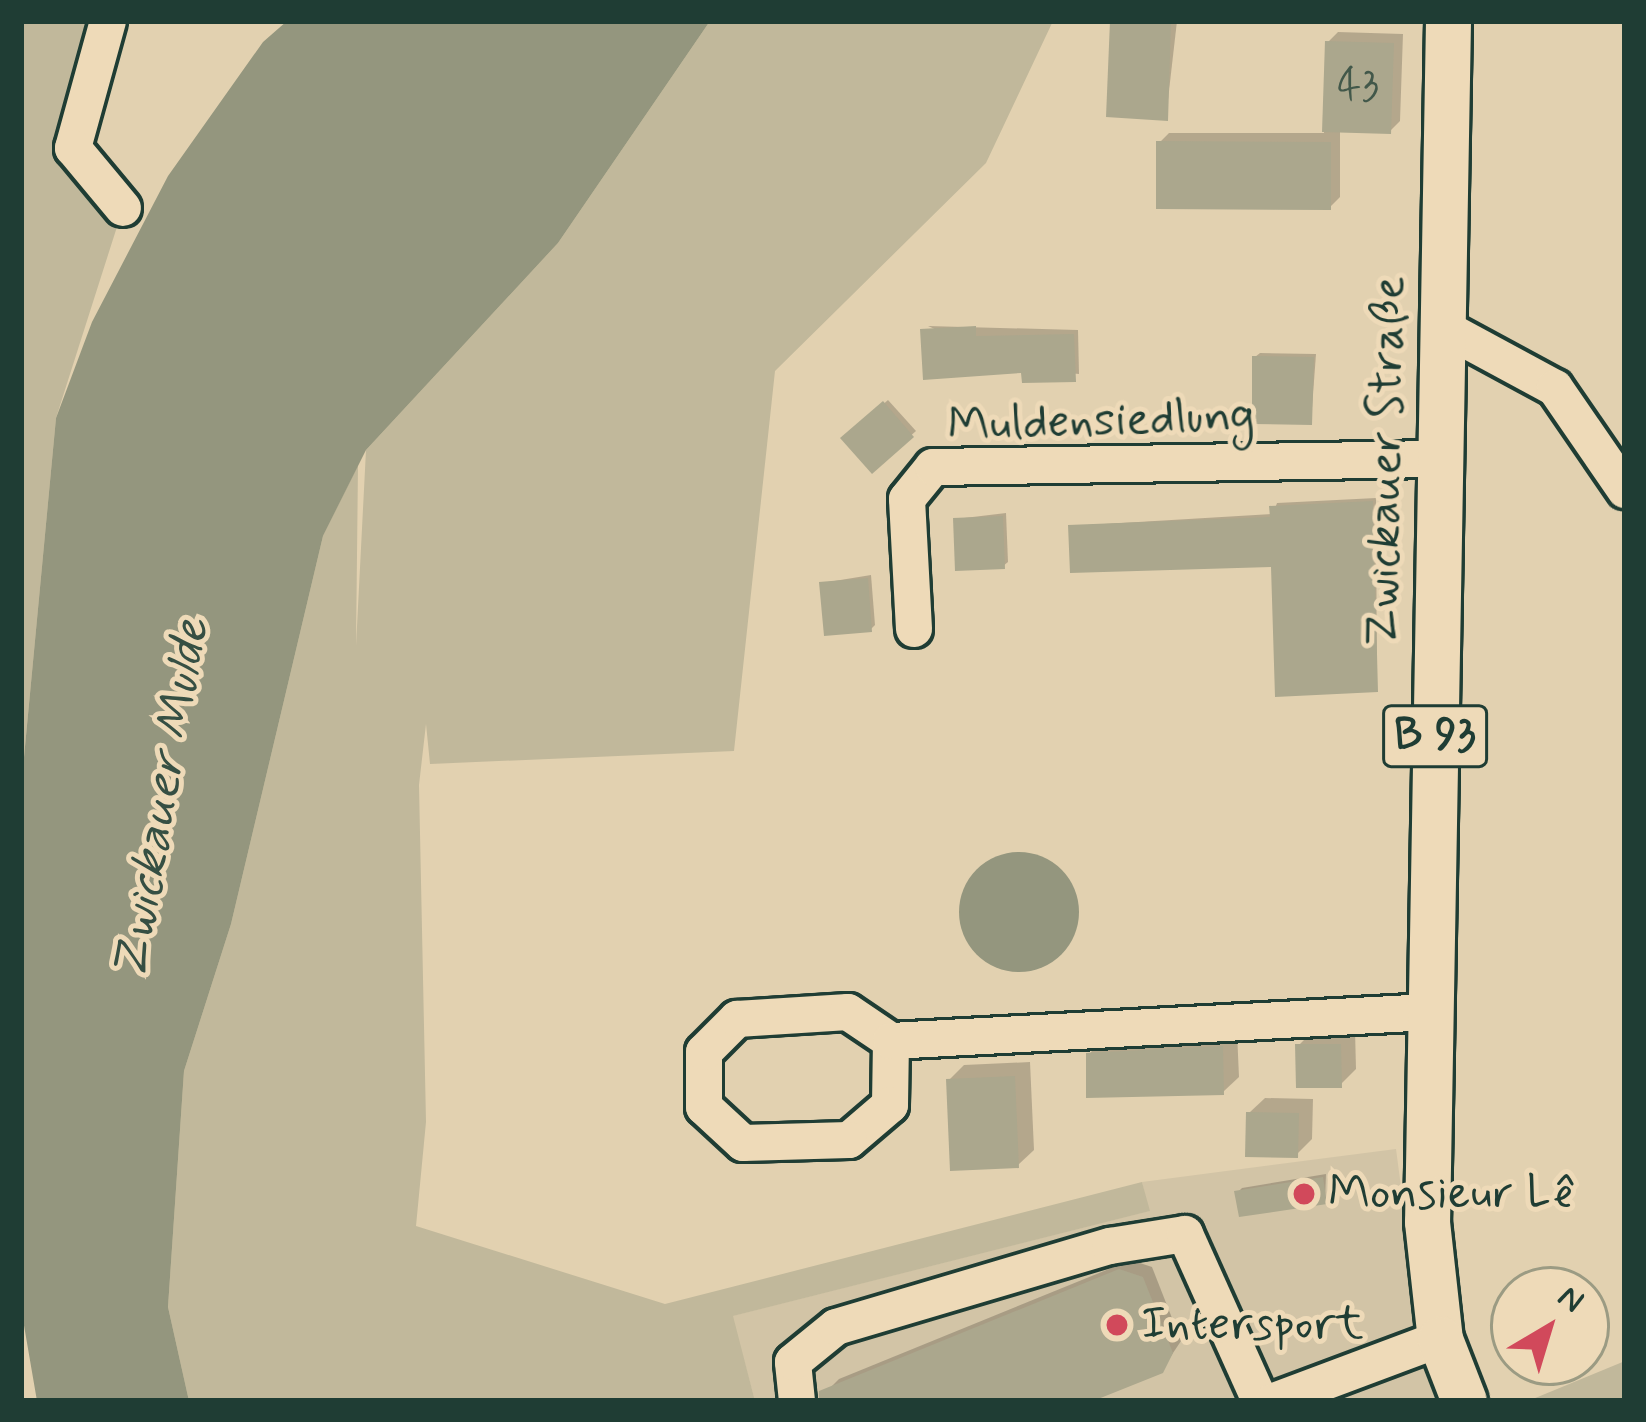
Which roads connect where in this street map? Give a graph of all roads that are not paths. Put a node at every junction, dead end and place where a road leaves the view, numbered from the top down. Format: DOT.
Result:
graph roads {
  1 [pos="108,21"];
  2 [pos="1448,21"];
  3 [pos="123,208"];
  4 [pos="1442,327"];
  5 [pos="1439,459"];
  6 [pos="1625,490"];
  7 [pos="914,629"];
  8 [pos="1430,1012"];
  9 [pos="891,1041"];
  10 [pos="1440,1340"];
  11 [pos="797,1401"];
  12 [pos="1260,1401"];
  13 [pos="1274,1401"];
  14 [pos="1465,1401"];
  1 -- 3 [label="street"];
  2 -- 4 [label="main road, Zwickauer Straße / B 93"];
  4 -- 5 [label="main road, Zwickauer Straße / B 93"];
  4 -- 6 [label="street"];
  5 -- 7 [label="street, Muldensiedlung"];
  5 -- 8 [label="main road, Zwickauer Straße / B 93"];
  8 -- 9 [label="street"];
  8 -- 10 [label="main road, Zwickauer Straße / B 93"];
  9 -- 9 [label="street"];
  10 -- 13 [label="street"];
  10 -- 14 [label="main road, Zwickauer Straße / B 93"];
  11 -- 12 [label="street"];
}
